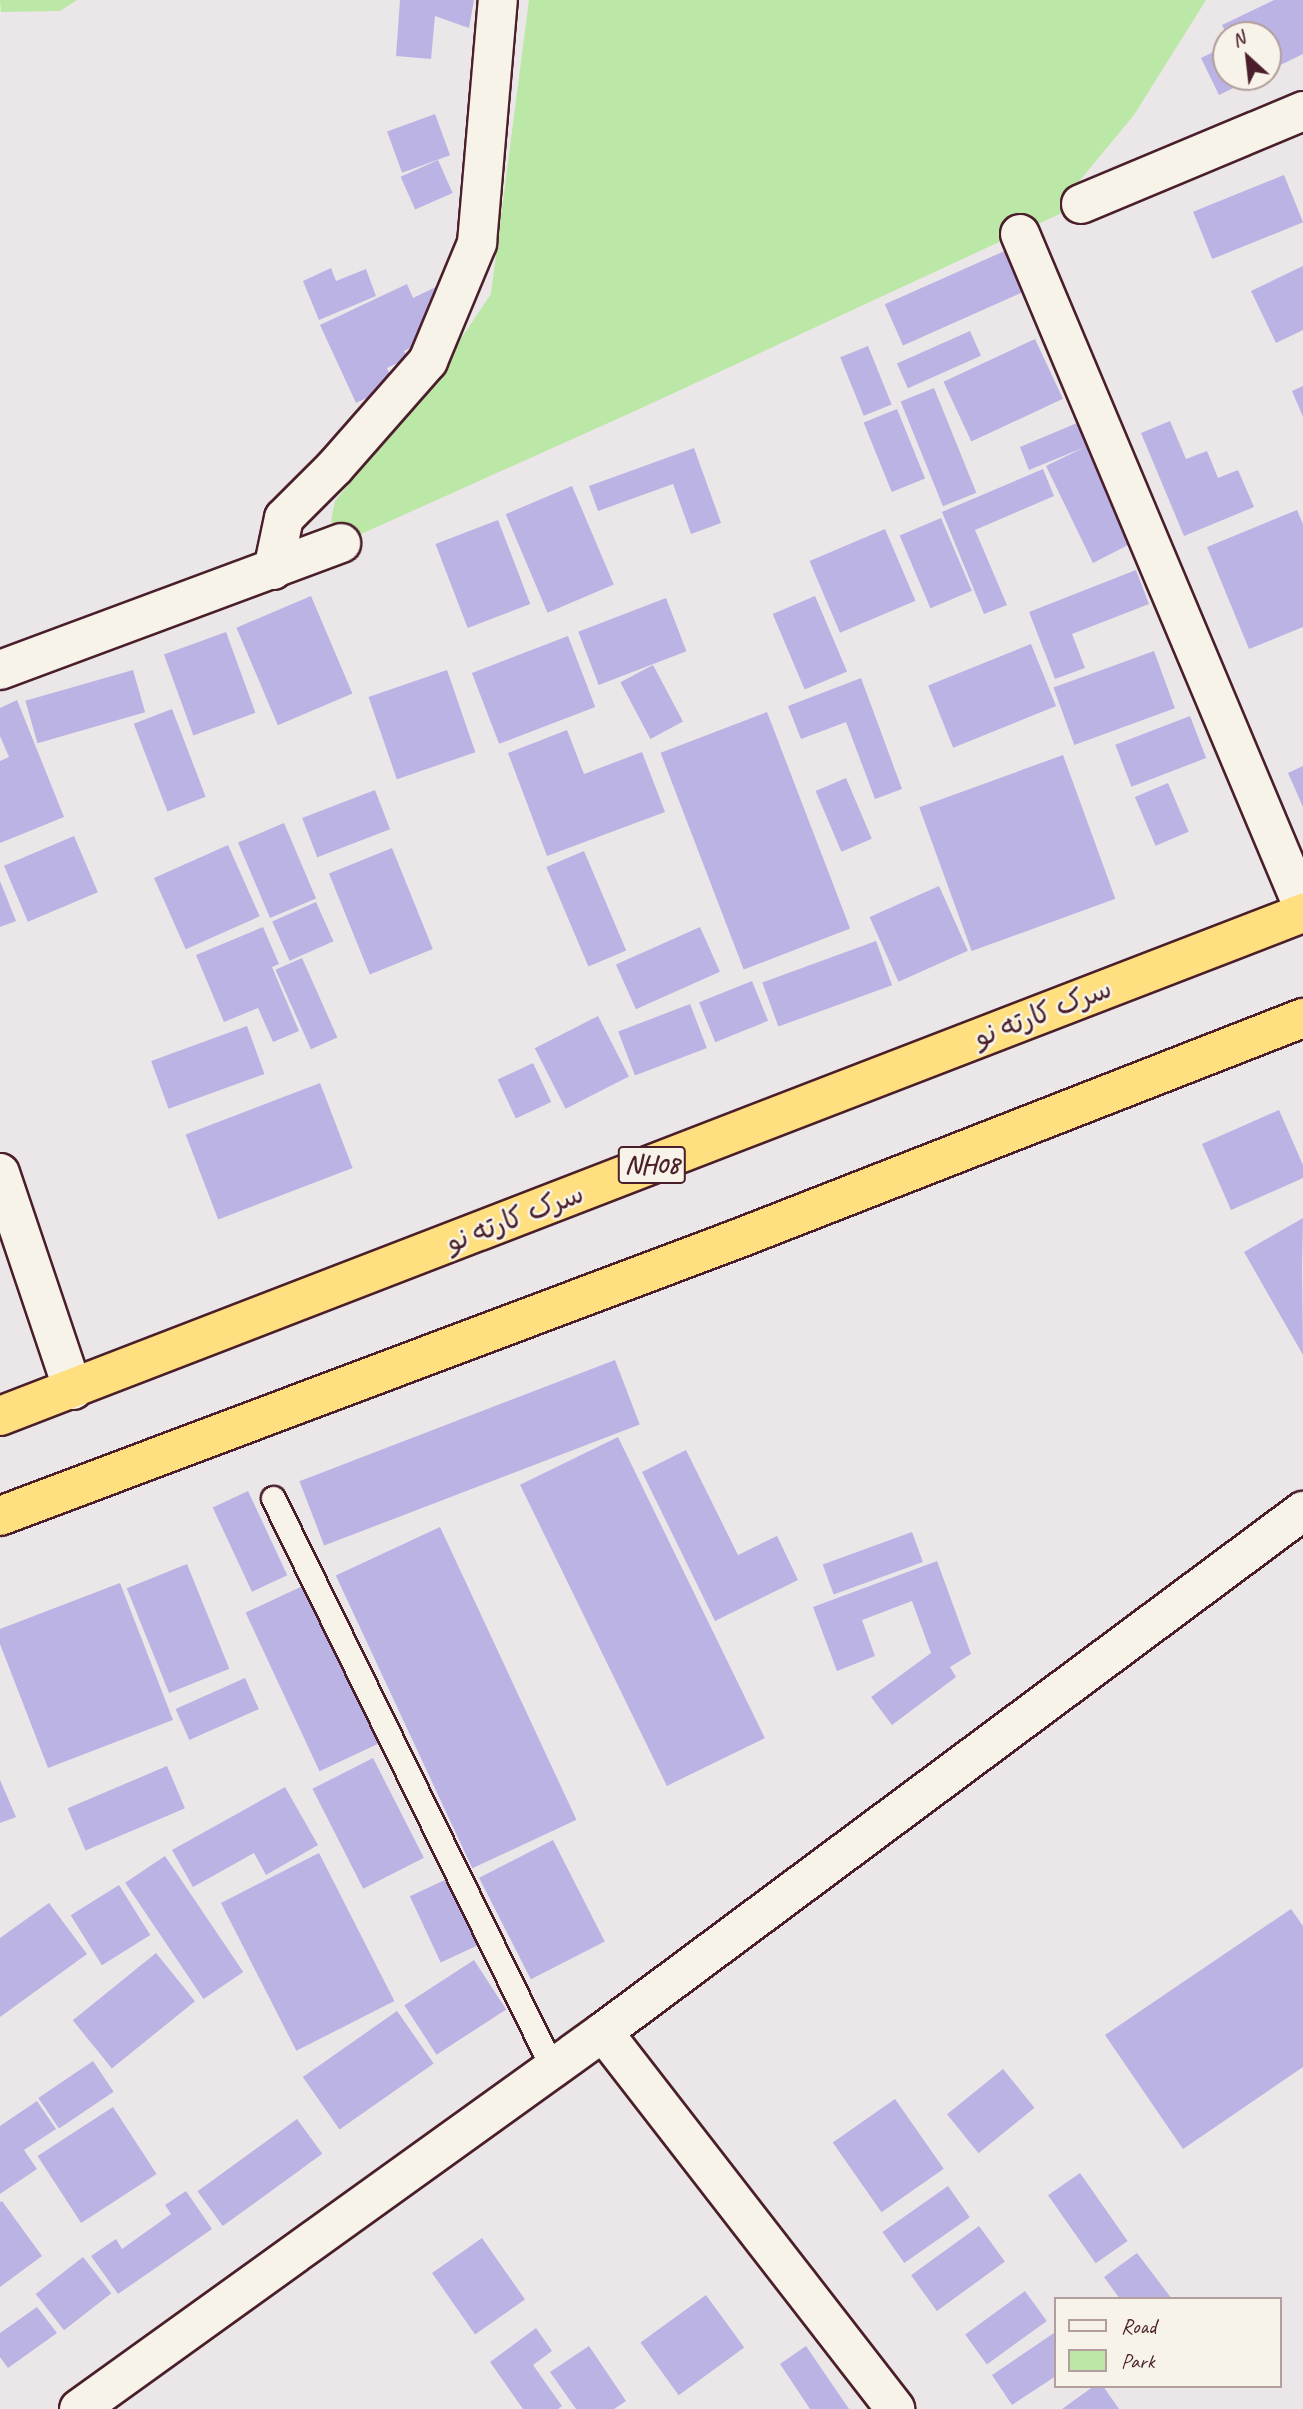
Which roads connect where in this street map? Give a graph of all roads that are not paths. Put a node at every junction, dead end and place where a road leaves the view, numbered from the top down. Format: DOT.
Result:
graph roads {
  1 [pos="498,0"];
  2 [pos="1303,111"];
  3 [pos="1082,204"];
  4 [pos="1020,234"];
  5 [pos="341,543"];
  6 [pos="273,570"];
  7 [pos="0,670"];
  8 [pos="1303,907"];
  9 [pos="1303,913"];
  10 [pos="1303,1018"];
  11 [pos="0,1173"];
  12 [pos="72,1390"];
  13 [pos="0,1416"];
  14 [pos="273,1498"];
  15 [pos="1303,1511"];
  16 [pos="0,1516"];
  17 [pos="603,2032"];
  18 [pos="553,2069"];
  19 [pos="79,2409"];
  20 [pos="895,2409"];
  1 -- 6 [label="street"];
  2 -- 3 [label="street"];
  4 -- 8 [label="street"];
  5 -- 6 [label="street"];
  6 -- 7 [label="street"];
  9 -- 12 [label="highway, سرک کارته نو / NH08"];
  10 -- 16 [label="highway"];
  11 -- 12 [label="street"];
  12 -- 13 [label="highway, سرک کارته نو / NH08"];
  14 -- 18 [label="lane"];
  15 -- 17 [label="street"];
  17 -- 18 [label="street"];
  17 -- 20 [label="street"];
  18 -- 19 [label="street"];
}
